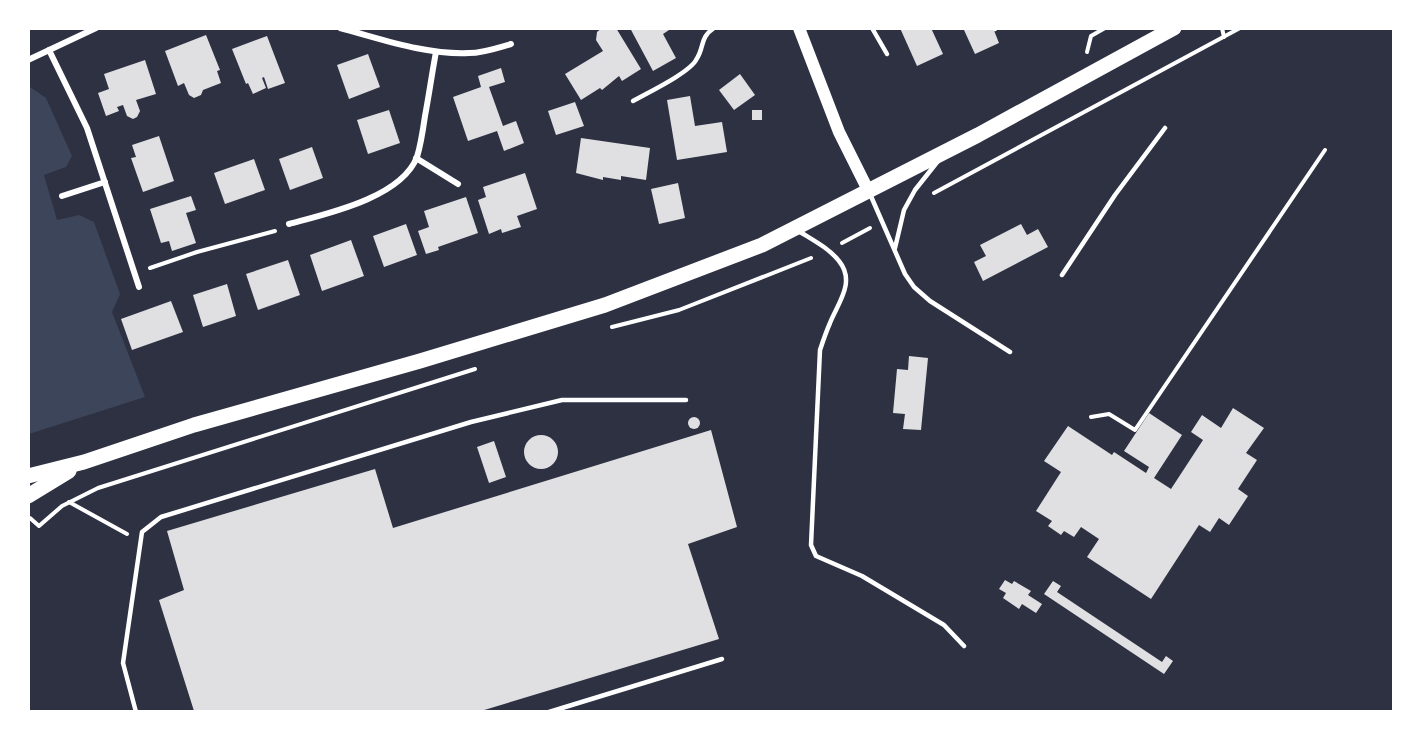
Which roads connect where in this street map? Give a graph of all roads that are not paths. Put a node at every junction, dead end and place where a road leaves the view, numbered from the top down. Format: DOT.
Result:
graph roads {
  1 [pos="96,28"];
  2 [pos="340,28"];
  3 [pos="714,28"];
  4 [pos="799,28"];
  5 [pos="872,28"];
  6 [pos="1174,28"];
  7 [pos="511,44"];
  8 [pos="49,50"];
  9 [pos="436,52"];
  10 [pos="887,54"];
  11 [pos="28,60"];
  12 [pos="633,101"];
  13 [pos="1165,128"];
  14 [pos="945,153"];
  15 [pos="416,158"];
  16 [pos="105,182"];
  17 [pos="458,184"];
  18 [pos="869,192"];
  19 [pos="62,196"];
  20 [pos="289,224"];
  21 [pos="794,229"];
  22 [pos="895,248"];
  23 [pos="1062,275"];
  24 [pos="139,286"];
  25 [pos="1010,352"];
  26 [pos="686,400"];
  27 [pos="84,462"];
  28 [pos="28,476"];
  29 [pos="28,496"];
  30 [pos="964,645"];
  31 [pos="722,659"];
  32 [pos="136,711"];
  33 [pos="549,711"];
  1 -- 8 [label="street"];
  2 -- 9 [label="street"];
  3 -- 12 [label="lane"];
  4 -- 18 [label="main road"];
  5 -- 10 [label="lane"];
  6 -- 14 [label="main road"];
  7 -- 9 [label="street"];
  8 -- 11 [label="street"];
  8 -- 16 [label="street"];
  9 -- 15 [label="street"];
  13 -- 23 [label="lane"];
  14 -- 18 [label="main road"];
  14 -- 22 [label="lane"];
  15 -- 17 [label="street"];
  15 -- 20 [label="street"];
  16 -- 19 [label="street"];
  16 -- 24 [label="street"];
  18 -- 21 [label="main road"];
  18 -- 22 [label="lane"];
  21 -- 27 [label="main road"];
  21 -- 30 [label="lane"];
  22 -- 25 [label="lane"];
  26 -- 32 [label="lane"];
  27 -- 28 [label="main road"];
  27 -- 29 [label="main road"];
  31 -- 33 [label="lane"];
}
